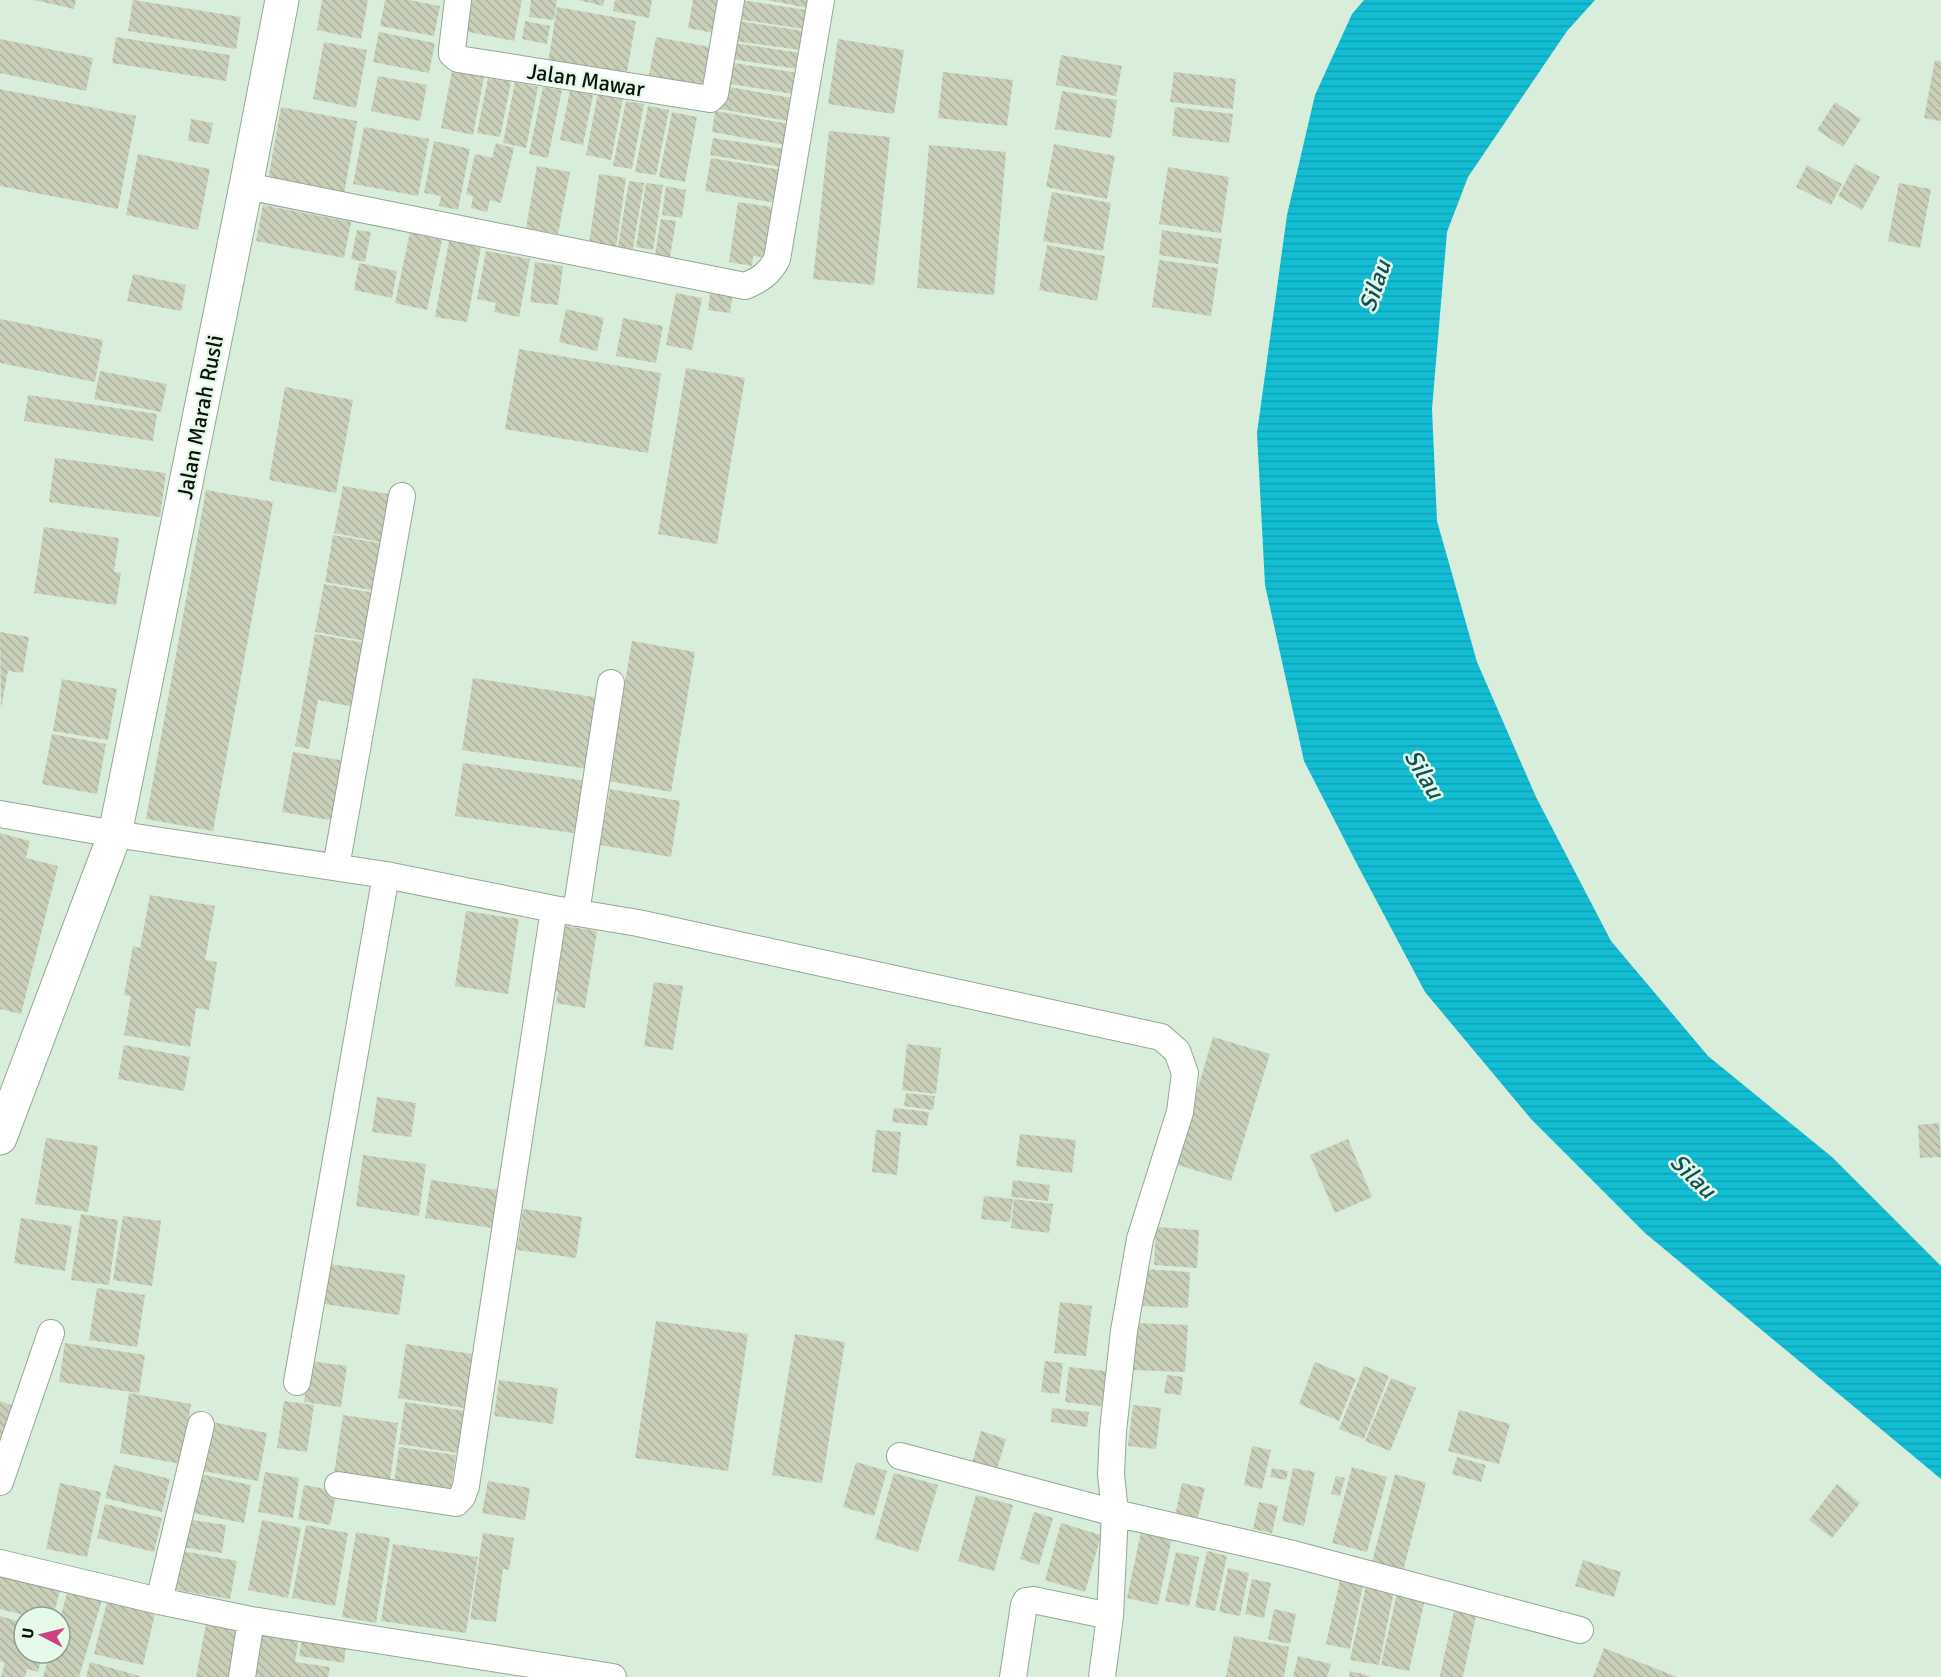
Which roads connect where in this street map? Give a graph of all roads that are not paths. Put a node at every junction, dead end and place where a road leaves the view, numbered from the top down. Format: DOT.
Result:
graph roads {
  1 [pos="282,0"];
  2 [pos="458,0"];
  3 [pos="731,0"];
  4 [pos="820,0"];
  5 [pos="246,186"];
  6 [pos="402,496"];
  7 [pos="611,683"];
  8 [pos="0,814"];
  9 [pos="115,834"];
  10 [pos="336,867"];
  11 [pos="386,875"];
  12 [pos="565,911"];
  13 [pos="0,1138"];
  14 [pos="51,1333"];
  15 [pos="297,1382"];
  16 [pos="201,1425"];
  17 [pos="900,1456"];
  18 [pos="0,1482"];
  19 [pos="338,1485"];
  20 [pos="1115,1513"];
  21 [pos="0,1563"];
  22 [pos="159,1601"];
  23 [pos="1110,1616"];
  24 [pos="251,1620"];
  25 [pos="1580,1630"];
  26 [pos="242,1677"];
  27 [pos="613,1677"];
  28 [pos="1013,1677"];
  29 [pos="1102,1677"];
  1 -- 5 [label="main road, Jalan Marah Rusli"];
  2 -- 3 [label="street, Jalan Mawar"];
  4 -- 5 [label="street"];
  5 -- 9 [label="main road, Jalan Marah Rusli"];
  6 -- 10 [label="street"];
  7 -- 12 [label="street"];
  8 -- 9 [label="street"];
  9 -- 10 [label="street"];
  9 -- 13 [label="main road, Jalan Marah Rusli"];
  10 -- 11 [label="street"];
  11 -- 12 [label="street"];
  11 -- 15 [label="street"];
  12 -- 19 [label="street"];
  12 -- 20 [label="street"];
  14 -- 18 [label="street"];
  16 -- 22 [label="street"];
  17 -- 20 [label="street"];
  20 -- 23 [label="street"];
  20 -- 25 [label="street"];
  21 -- 22 [label="street"];
  22 -- 24 [label="street"];
  23 -- 28 [label="street"];
  23 -- 29 [label="street"];
  24 -- 26 [label="street"];
  24 -- 27 [label="street"];
}
